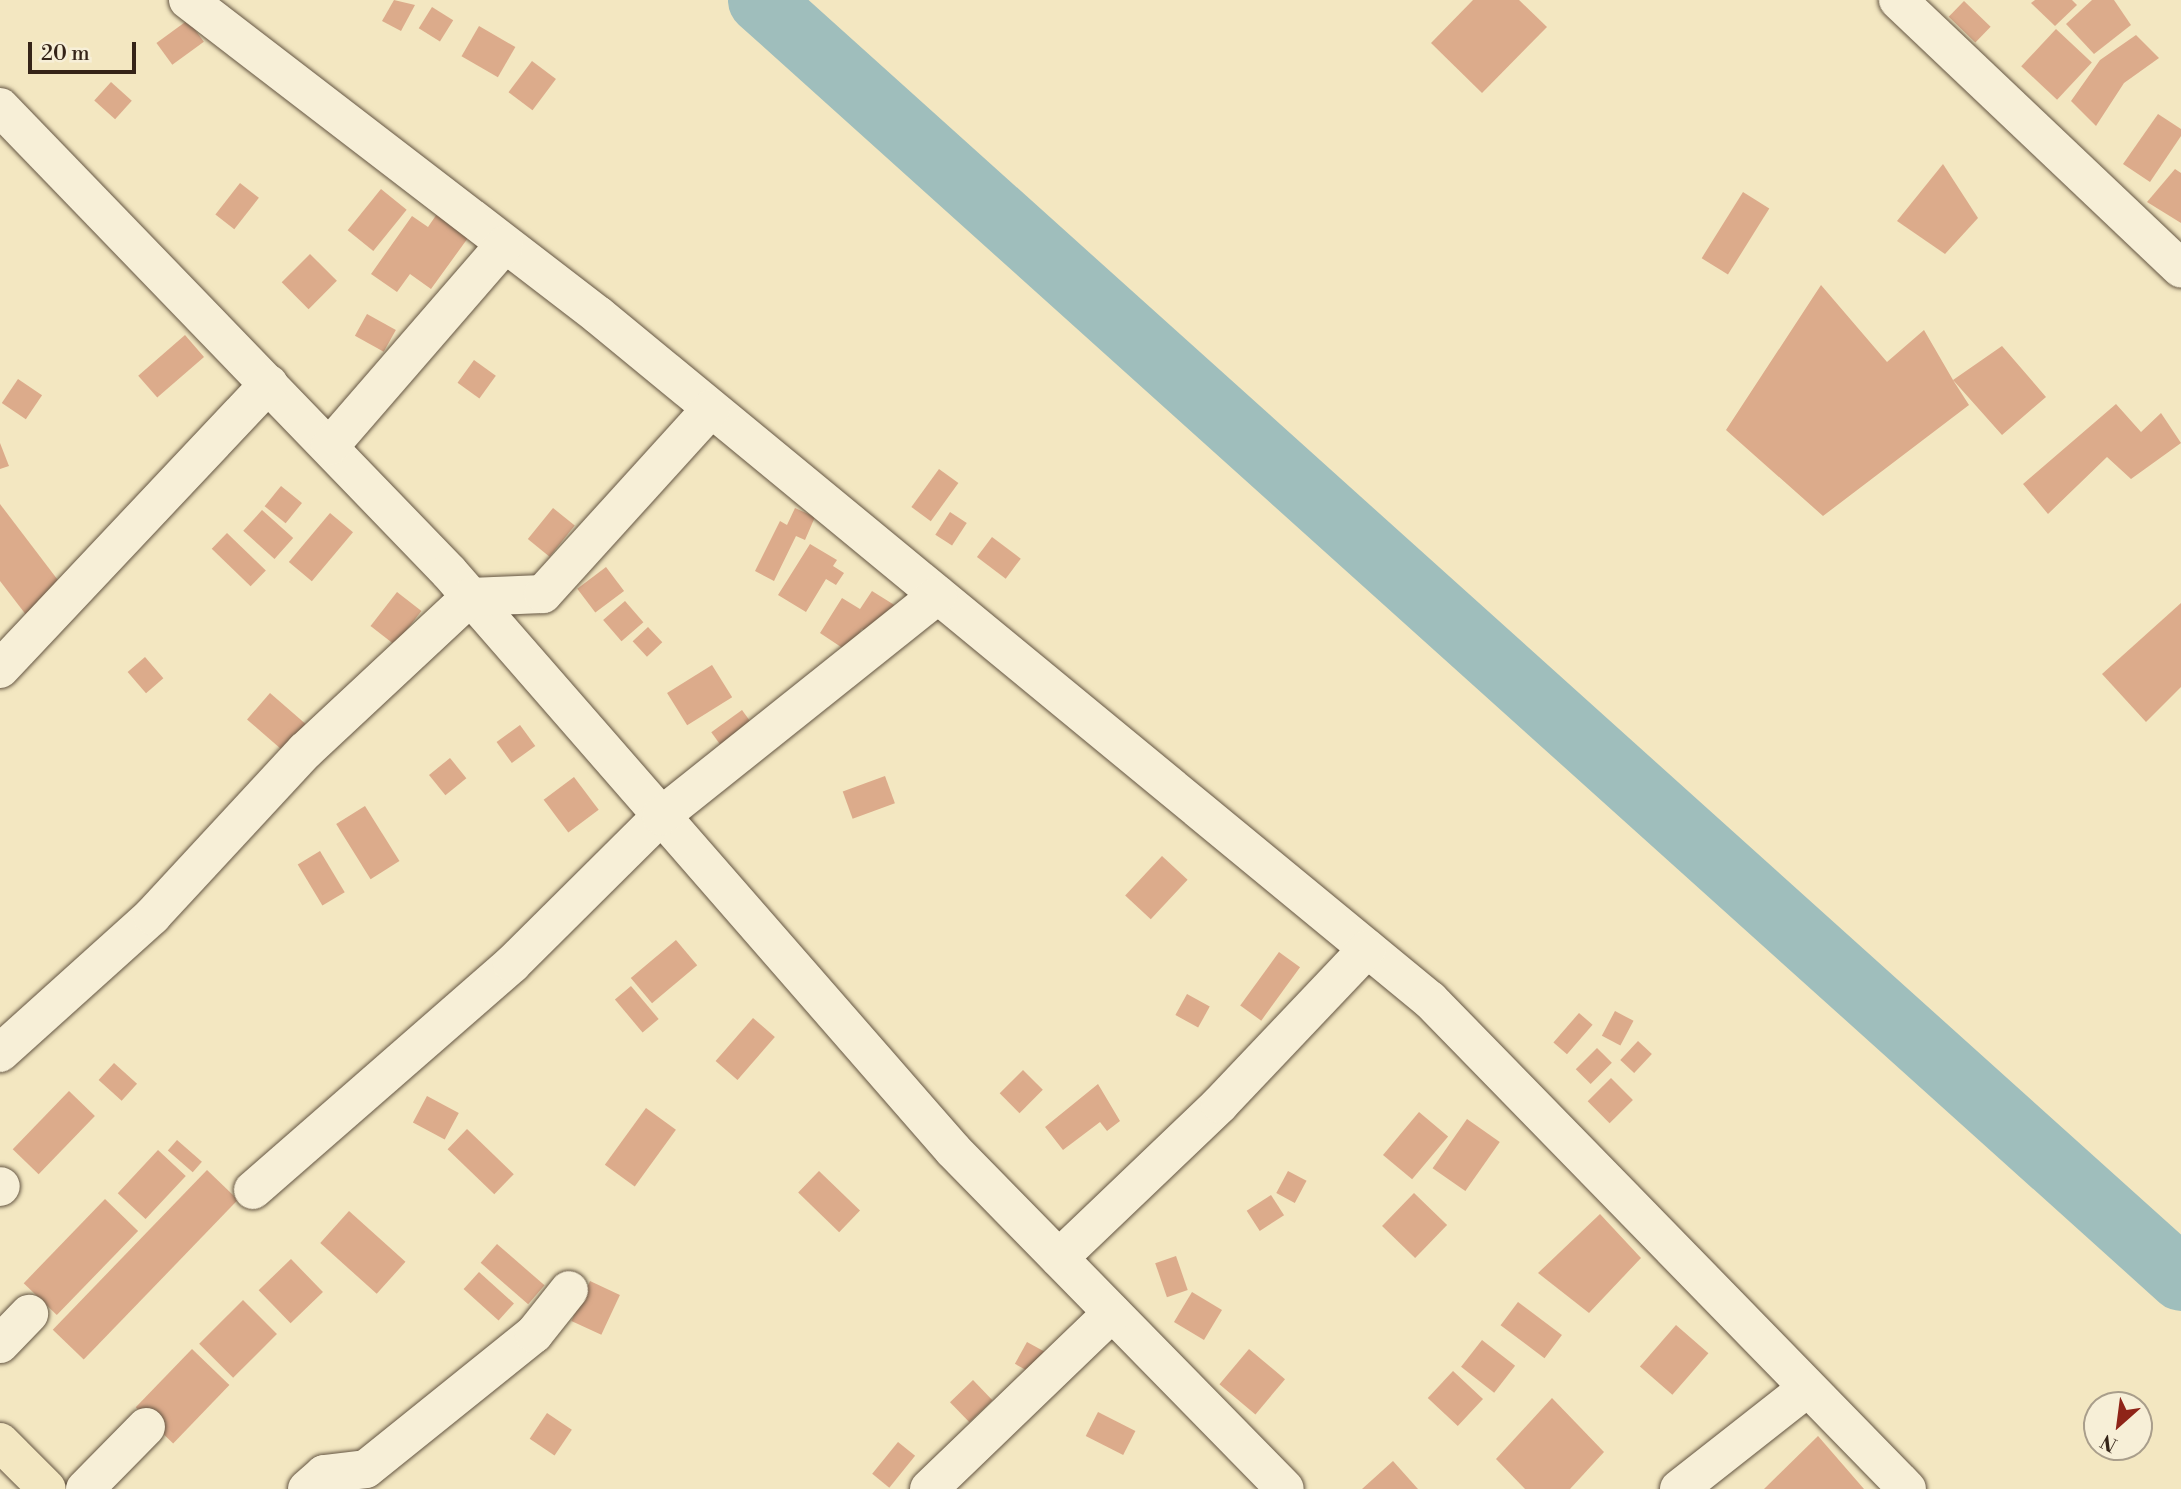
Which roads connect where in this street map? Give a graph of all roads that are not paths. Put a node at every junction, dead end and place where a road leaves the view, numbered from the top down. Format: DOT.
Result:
graph roads {
  1 [pos="188,0"];
  2 [pos="1903,1"];
  3 [pos="0,107"];
  4 [pos="504,245"];
  5 [pos="2181,269"];
  6 [pos="269,384"];
  7 [pos="711,409"];
  8 [pos="330,446"];
  9 [pos="938,595"];
  10 [pos="470,597"];
  11 [pos="0,668"];
  12 [pos="661,816"];
  13 [pos="1367,948"];
  14 [pos="0,1053"];
  15 [pos="253,1190"];
  16 [pos="1059,1258"];
  17 [pos="569,1290"];
  18 [pos="1112,1313"];
  19 [pos="29,1314"];
  20 [pos="0,1344"];
  21 [pos="1806,1389"];
  22 [pos="145,1427"];
  23 [pos="0,1442"];
  24 [pos="47,1489"];
  25 [pos="85,1489"];
  26 [pos="307,1489"];
  27 [pos="929,1489"];
  28 [pos="1285,1489"];
  29 [pos="1679,1489"];
  30 [pos="1907,1489"];
  1 -- 4 [label="street"];
  2 -- 5 [label="street"];
  3 -- 6 [label="street"];
  4 -- 7 [label="street"];
  4 -- 8 [label="street"];
  6 -- 8 [label="street"];
  6 -- 11 [label="street"];
  7 -- 9 [label="street"];
  7 -- 10 [label="street"];
  8 -- 10 [label="street"];
  9 -- 12 [label="street"];
  9 -- 13 [label="street"];
  10 -- 12 [label="street"];
  10 -- 14 [label="street"];
  12 -- 15 [label="street"];
  12 -- 16 [label="street"];
  13 -- 16 [label="street"];
  13 -- 21 [label="street"];
  16 -- 18 [label="street"];
  17 -- 26 [label="street"];
  18 -- 27 [label="street"];
  18 -- 28 [label="street"];
  19 -- 20 [label="street"];
  21 -- 29 [label="street"];
  21 -- 30 [label="street"];
  22 -- 25 [label="street"];
  23 -- 24 [label="highway"];
}
